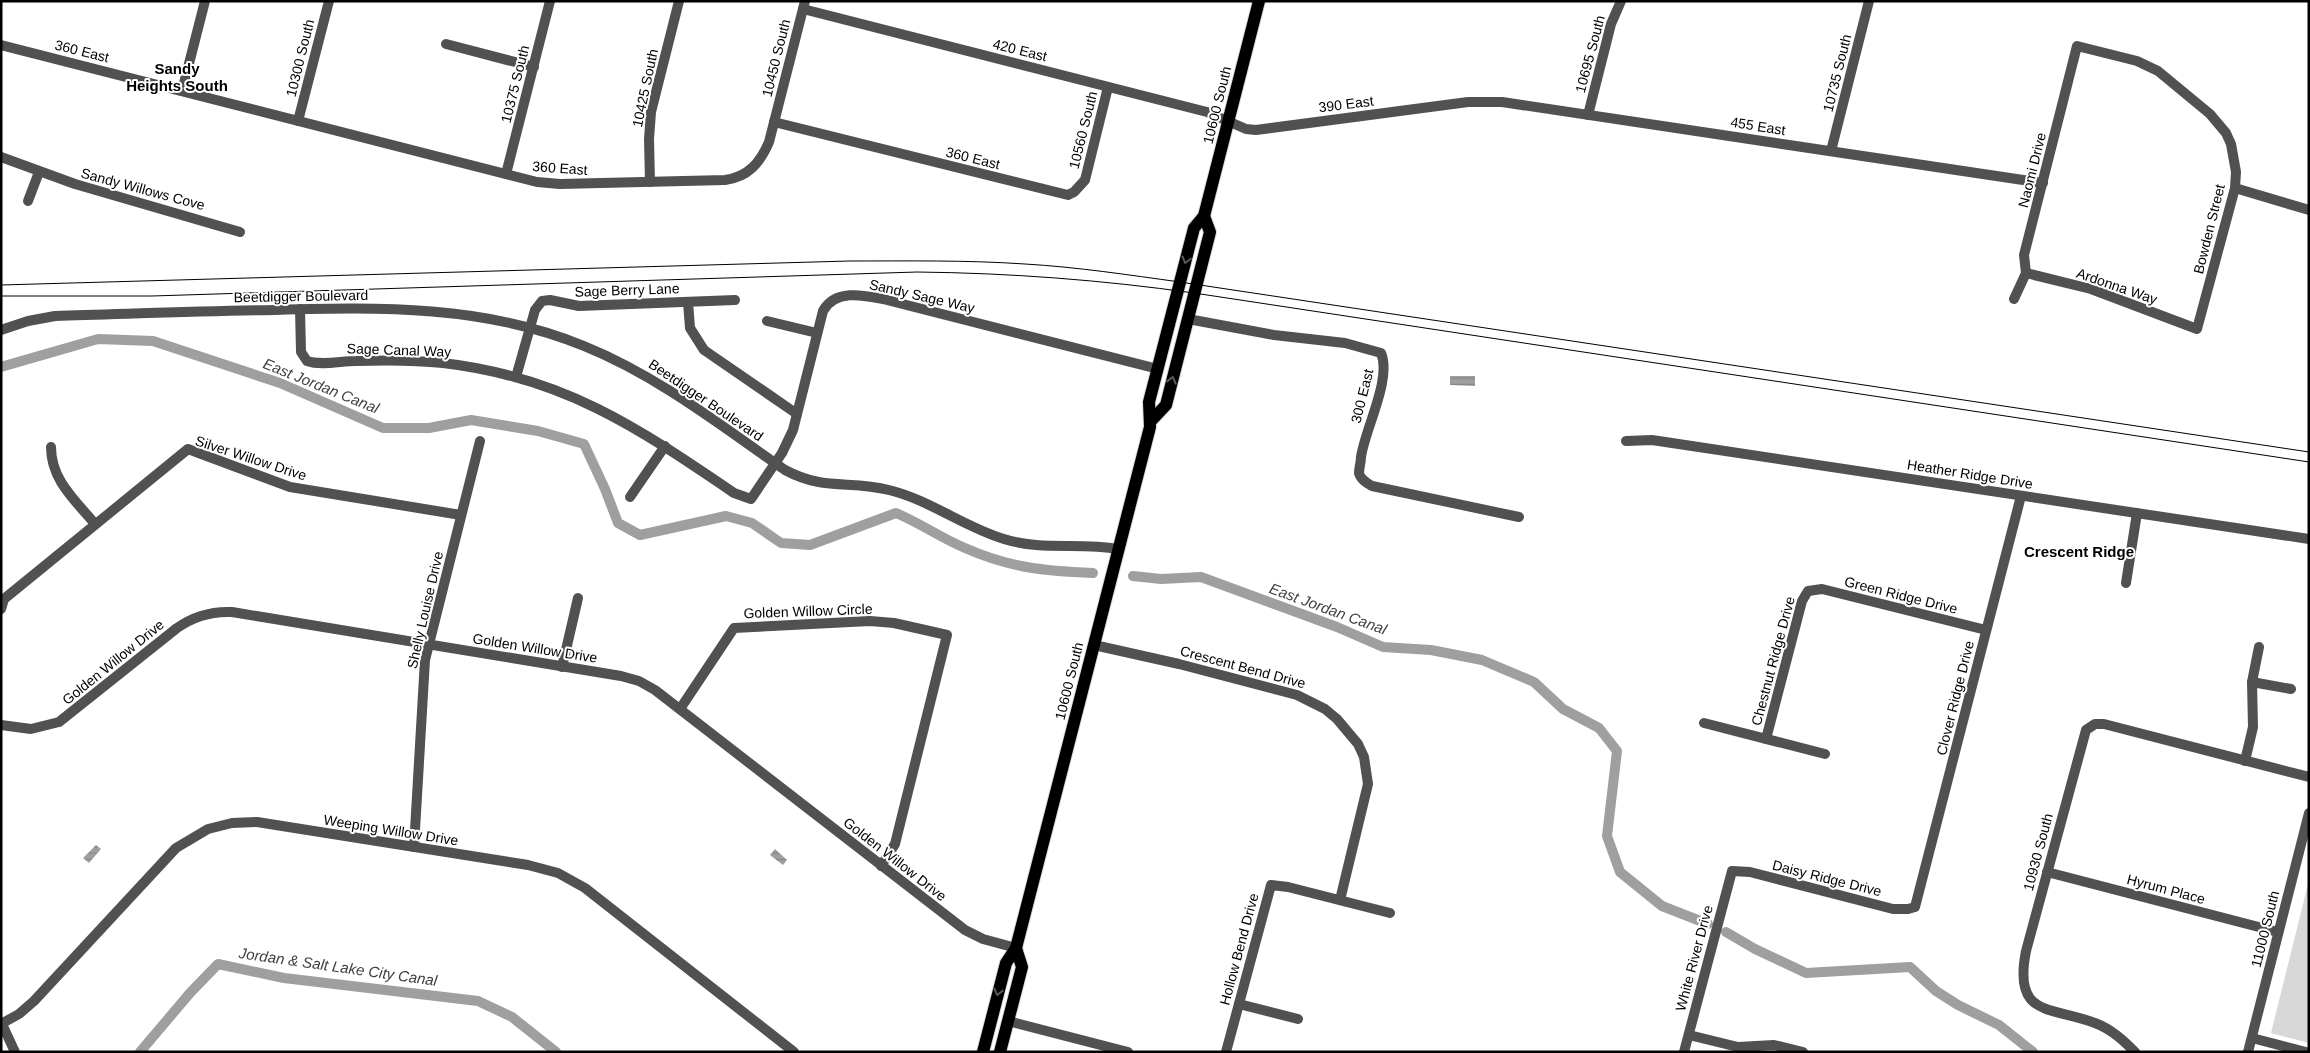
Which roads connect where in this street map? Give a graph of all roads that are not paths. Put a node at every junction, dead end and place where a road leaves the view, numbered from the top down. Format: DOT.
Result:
graph roads {
  1 [pos="205,1"];
  2 [pos="329,1"];
  3 [pos="550,1"];
  4 [pos="679,1"];
  5 [pos="1621,1"];
  6 [pos="1869,1"];
  7 [pos="1258,2"];
  8 [pos="804,5"];
  9 [pos="446,44"];
  10 [pos="1,45"];
  11 [pos="2077,46"];
  12 [pos="534,67"];
  13 [pos="1108,87"];
  14 [pos="182,91"];
  15 [pos="1468,102"];
  16 [pos="1588,115"];
  17 [pos="298,121"];
  18 [pos="774,122"];
  19 [pos="1228,122"];
  20 [pos="1831,151"];
  21 [pos="1,157"];
  22 [pos="39,172"];
  23 [pos="506,174"];
  24 [pos="1085,180"];
  25 [pos="650,182"];
  26 [pos="2043,183"];
  27 [pos="2234,188"];
  28 [pos="28,200"];
  29 [pos="2309,210"];
  30 [pos="1204,216"];
  31 [pos="240,232"];
  32 [pos="2026,273"];
  33 [pos="2014,299"];
  34 [pos="735,300"];
  35 [pos="688,302"];
  36 [pos="300,309"];
  37 [pos="1188,319"];
  38 [pos="767,321"];
  39 [pos="530,327"];
  40 [pos="2197,329"];
  41 [pos="1,330"];
  42 [pos="817,333"];
  43 [pos="1158,369"];
  44 [pos="516,377"];
  45 [pos="798,414"];
  46 [pos="1150,422"];
  47 [pos="480,441"];
  48 [pos="1626,441"];
  49 [pos="665,446"];
  50 [pos="51,447"];
  51 [pos="776,464"];
  52 [pos="2021,496"];
  53 [pos="630,497"];
  54 [pos="752,499"];
  55 [pos="2137,513"];
  56 [pos="461,516"];
  57 [pos="1519,517"];
  58 [pos="95,524"];
  59 [pos="2309,539"];
  60 [pos="1118,549"];
  61 [pos="2126,583"];
  62 [pos="1808,591"];
  63 [pos="578,598"];
  64 [pos="1,609"];
  65 [pos="1986,630"];
  66 [pos="429,644"];
  67 [pos="1094,645"];
  68 [pos="2259,647"];
  69 [pos="562,667"];
  70 [pos="2252,682"];
  71 [pos="2291,689"];
  72 [pos="680,709"];
  73 [pos="1704,723"];
  74 [pos="1,725"];
  75 [pos="1766,739"];
  76 [pos="1824,754"];
  77 [pos="2245,761"];
  78 [pos="2309,777"];
  79 [pos="2309,813"];
  80 [pos="414,847"];
  81 [pos="882,866"];
  82 [pos="1732,871"];
  83 [pos="2047,872"];
  84 [pos="1340,900"];
  85 [pos="1915,907"];
  86 [pos="1390,914"];
  87 [pos="2278,932"];
  88 [pos="1016,948"];
  89 [pos="1239,1004"];
  90 [pos="1298,1019"];
  91 [pos="1008,1021"];
  92 [pos="1,1024"];
  93 [pos="1689,1035"];
  94 [pos="2252,1038"];
  95 [pos="15,1052"];
  96 [pos="794,1052"];
  97 [pos="983,1052"];
  98 [pos="1000,1052"];
  99 [pos="1128,1052"];
  100 [pos="1226,1052"];
  101 [pos="1684,1052"];
  102 [pos="1804,1052"];
  103 [pos="2135,1052"];
  104 [pos="2248,1052"];
  105 [pos="2306,1052"];
  1 -- 14 [label="street"];
  2 -- 17 [label="street, 10300 South"];
  3 -- 12 [label="street, 10375 South"];
  4 -- 25 [label="street, 10425 South"];
  5 -- 16 [label="street, 10695 South"];
  6 -- 20 [label="street, 10735 South"];
  7 -- 19 [label="main road, 10600 South"];
  8 -- 13 [label="street, 420 East"];
  8 -- 18 [label="street, 10450 South"];
  9 -- 12 [label="street"];
  10 -- 14 [label="street, 360 East"];
  11 -- 26 [label="street, Naomi Drive"];
  11 -- 27 [label="street, Bowden Street"];
  12 -- 23 [label="street, 10375 South"];
  13 -- 19 [label="street, 420 East"];
  13 -- 24 [label="street, 10560 South"];
  14 -- 17 [label="street, 360 East"];
  15 -- 16 [label="street, 455 East"];
  15 -- 19 [label="street, 390 East"];
  16 -- 20 [label="street, 455 East"];
  17 -- 23 [label="street, 360 East"];
  18 -- 24 [label="street, 360 East"];
  18 -- 25 [label="street, 360 East"];
  19 -- 30 [label="main road, 10600 South"];
  20 -- 26 [label="street, 455 East"];
  21 -- 22 [label="street, Sandy Willows Cove"];
  22 -- 28 [label="street"];
  22 -- 31 [label="street, Sandy Willows Cove"];
  23 -- 25 [label="street, 360 East"];
  26 -- 32 [label="street, Naomi Drive"];
  27 -- 29 [label="street"];
  27 -- 40 [label="street, Bowden Street"];
  30 -- 37 [label="main road, 10600 South"];
  30 -- 43 [label="main road, 10600 South, one-way"];
  32 -- 33 [label="street, Naomi Drive"];
  32 -- 40 [label="street, Ardonna Way"];
  34 -- 35 [label="street, Sage Berry Lane"];
  35 -- 39 [label="street, Sage Berry Lane"];
  35 -- 45 [label="street"];
  36 -- 39 [label="street, Beetdigger Boulevard"];
  36 -- 41 [label="street, Beetdigger Boulevard"];
  36 -- 44 [label="street, Sage Canal Way"];
  46 -- 37 [label="main road, 10600 South, one-way"];
  37 -- 57 [label="street, 300 East"];
  38 -- 42 [label="street"];
  39 -- 44 [label="street, Sage Berry Lane"];
  39 -- 51 [label="street, Beetdigger Boulevard"];
  42 -- 43 [label="street, Sandy Sage Way"];
  42 -- 45 [label="street, Sandy Sage Way"];
  43 -- 46 [label="main road, 10600 South"];
  44 -- 49 [label="street, Sage Canal Way"];
  45 -- 51 [label="street, Sandy Sage Way"];
  46 -- 60 [label="main road, 10600 South"];
  47 -- 56 [label="street, Shelly Louise Drive"];
  48 -- 52 [label="street, Heather Ridge Drive"];
  49 -- 53 [label="street"];
  49 -- 54 [label="street, Sage Canal Way"];
  50 -- 58 [label="street"];
  51 -- 54 [label="street, Sandy Sage Way"];
  51 -- 60 [label="street, Beetdigger Boulevard"];
  52 -- 55 [label="street, Heather Ridge Drive"];
  52 -- 65 [label="street, Clover Ridge Drive"];
  55 -- 59 [label="street, Heather Ridge Drive"];
  55 -- 61 [label="street"];
  56 -- 58 [label="street, Silver Willow Drive"];
  56 -- 66 [label="street, Shelly Louise Drive"];
  58 -- 64 [label="street, Silver Willow Drive"];
  60 -- 67 [label="main road, 10600 South"];
  62 -- 65 [label="street, Green Ridge Drive"];
  62 -- 75 [label="street, Chestnut Ridge Drive"];
  63 -- 69 [label="street"];
  65 -- 85 [label="street, Clover Ridge Drive"];
  66 -- 69 [label="street, Golden Willow Drive"];
  66 -- 74 [label="street, Golden Willow Drive"];
  66 -- 80 [label="street, Shelly Louise Drive"];
  67 -- 84 [label="street, Crescent Bend Drive"];
  67 -- 88 [label="main road, 10600 South"];
  68 -- 70 [label="street"];
  69 -- 72 [label="street, Golden Willow Drive"];
  70 -- 71 [label="street"];
  70 -- 77 [label="street"];
  72 -- 81 [label="street, Golden Willow Drive"];
  72 -- 81 [label="street, Golden Willow Circle"];
  73 -- 75 [label="street"];
  75 -- 76 [label="street"];
  77 -- 78 [label="street"];
  77 -- 83 [label="street, 10930 South"];
  79 -- 87 [label="street, 11000 South"];
  80 -- 92 [label="street, Weeping Willow Drive"];
  80 -- 96 [label="street, Weeping Willow Drive"];
  81 -- 88 [label="street, Golden Willow Drive"];
  82 -- 85 [label="street, Daisy Ridge Drive"];
  82 -- 93 [label="street, White River Drive"];
  83 -- 87 [label="street, Hyrum Place"];
  83 -- 103 [label="street, 10930 South"];
  84 -- 86 [label="street, Hollow Bend Drive"];
  84 -- 89 [label="street, Hollow Bend Drive"];
  87 -- 94 [label="street, 11000 South"];
  88 -- 91 [label="main road, 10600 South"];
  88 -- 97 [label="main road, 10600 South, one-way"];
  89 -- 90 [label="street"];
  89 -- 100 [label="street, Hollow Bend Drive"];
  91 -- 98 [label="main road, 10600 South"];
  91 -- 99 [label="street"];
  92 -- 95 [label="street, Weeping Willow Drive"];
  93 -- 101 [label="street, White River Drive"];
  93 -- 102 [label="street"];
  94 -- 104 [label="street, 11000 South"];
  94 -- 105 [label="street"];
}
